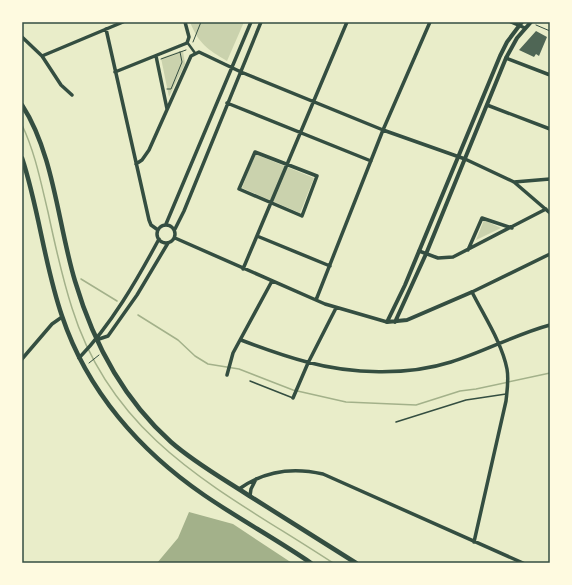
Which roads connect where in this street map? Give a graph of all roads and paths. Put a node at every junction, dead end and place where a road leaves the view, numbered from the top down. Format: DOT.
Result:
graph roads {
  1 [pos="123,22"];
  2 [pos="185,22"];
  3 [pos="251,22"];
  4 [pos="261,22"];
  5 [pos="347,22"];
  6 [pos="430,22"];
  7 [pos="511,22"];
  8 [pos="530,22"];
  9 [pos="521,24"];
  10 [pos="525,28"];
  11 [pos="106,29"];
  12 [pos="248,30"];
  13 [pos="550,31"];
  14 [pos="257,33"];
  15 [pos="22,37"];
  16 [pos="187,42"];
  17 [pos="180,52"];
  18 [pos="195,53"];
  19 [pos="42,56"];
  20 [pos="156,56"];
  21 [pos="506,58"];
  22 [pos="232,69"];
  23 [pos="115,72"];
  24 [pos="241,72"];
  25 [pos="550,75"];
  26 [pos="167,89"];
  27 [pos="164,95"];
  28 [pos="72,96"];
  29 [pos="171,100"];
  30 [pos="313,101"];
  31 [pos="228,103"];
  32 [pos="22,105"];
  33 [pos="487,105"];
  34 [pos="167,110"];
  35 [pos="550,128"];
  36 [pos="383,130"];
  37 [pos="299,133"];
  38 [pos="199,147"];
  39 [pos="207,151"];
  40 [pos="458,156"];
  41 [pos="22,158"];
  42 [pos="465,159"];
  43 [pos="371,161"];
  44 [pos="136,164"];
  45 [pos="287,164"];
  46 [pos="550,179"];
  47 [pos="514,182"];
  48 [pos="270,203"];
  49 [pos="546,210"];
  50 [pos="550,213"];
  51 [pos="166,224"];
  52 [pos="512,228"];
  53 [pos="175,229"];
  54 [pos="158,230"];
  55 [pos="257,236"];
  56 [pos="175,238"];
  57 [pos="159,239"];
  58 [pos="168,243"];
  59 [pos="468,250"];
  60 [pos="419,251"];
  61 [pos="426,254"];
  62 [pos="550,254"];
  63 [pos="330,266"];
  64 [pos="243,269"];
  65 [pos="272,281"];
  66 [pos="472,292"];
  67 [pos="316,300"];
  68 [pos="336,308"];
  69 [pos="62,317"];
  70 [pos="387,322"];
  71 [pos="395,322"];
  72 [pos="550,325"];
  73 [pos="240,340"];
  74 [pos="94,342"];
  75 [pos="498,344"];
  76 [pos="97,357"];
  77 [pos="79,358"];
  78 [pos="22,359"];
  79 [pos="91,362"];
  80 [pos="308,363"];
  81 [pos="227,373"];
  82 [pos="250,381"];
  83 [pos="506,394"];
  84 [pos="294,396"];
  85 [pos="396,422"];
  86 [pos="256,479"];
  87 [pos="239,489"];
  88 [pos="250,496"];
  89 [pos="474,542"];
  90 [pos="311,563"];
  91 [pos="356,563"];
  92 [pos="523,563"];
  1 -- 11 [label="street"];
  2 -- 16 [label="street"];
  3 -- 12 [label="street"];
  4 -- 14 [label="street"];
  5 -- 30 [label="street"];
  6 -- 36 [label="street"];
  7 -- 9 [label="street"];
  8 -- 10 [label="street"];
  8 -- 13 [label="path"];
  9 -- 10 [label="street"];
  9 -- 40 [label="street"];
  10 -- 21 [label="street"];
  11 -- 19 [label="street"];
  11 -- 23 [label="street"];
  12 -- 14 [label="street"];
  12 -- 22 [label="street"];
  14 -- 24 [label="street"];
  15 -- 19 [label="street"];
  16 -- 18 [label="street"];
  16 -- 20 [label="street"];
  17 -- 26 [label="path"];
  18 -- 22 [label="street"];
  18 -- 29 [label="street"];
  19 -- 28 [label="street"];
  20 -- 23 [label="street"];
  20 -- 27 [label="street"];
  21 -- 25 [label="street"];
  21 -- 33 [label="street"];
  22 -- 24 [label="street"];
  22 -- 38 [label="street"];
  23 -- 44 [label="street"];
  24 -- 30 [label="street"];
  24 -- 31 [label="street"];
  27 -- 29 [label="street"];
  27 -- 34 [label="street"];
  29 -- 34 [label="street"];
  30 -- 36 [label="street"];
  30 -- 37 [label="street"];
  31 -- 37 [label="street"];
  31 -- 39 [label="street"];
  32 -- 74 [label="main road"];
  33 -- 35 [label="street"];
  33 -- 42 [label="street"];
  34 -- 44 [label="street"];
  36 -- 40 [label="street"];
  36 -- 43 [label="street"];
  37 -- 43 [label="street"];
  37 -- 45 [label="street"];
  38 -- 39 [label="street"];
  38 -- 51 [label="street"];
  39 -- 53 [label="street"];
  40 -- 42 [label="street"];
  40 -- 60 [label="street"];
  41 -- 69 [label="main road"];
  42 -- 47 [label="street"];
  42 -- 61 [label="street"];
  43 -- 63 [label="street"];
  44 -- 54 [label="street"];
  45 -- 48 [label="street"];
  45 -- 48 [label="street"];
  45 -- 48 [label="street"];
  46 -- 47 [label="street"];
  47 -- 49 [label="street"];
  48 -- 55 [label="street"];
  49 -- 50 [label="street"];
  49 -- 52 [label="street"];
  51 -- 53 [label="street"];
  51 -- 54 [label="street"];
  52 -- 59 [label="street"];
  52 -- 59 [label="street"];
  53 -- 56 [label="street"];
  54 -- 57 [label="street"];
  55 -- 63 [label="street"];
  55 -- 64 [label="street"];
  56 -- 58 [label="street"];
  56 -- 64 [label="street"];
  57 -- 58 [label="street"];
  57 -- 74 [label="street"];
  58 -- 74 [label="street"];
  59 -- 61 [label="street"];
  60 -- 61 [label="street"];
  60 -- 70 [label="street"];
  61 -- 71 [label="street"];
  62 -- 66 [label="street"];
  63 -- 67 [label="street"];
  64 -- 65 [label="street"];
  65 -- 67 [label="street"];
  65 -- 73 [label="street"];
  66 -- 71 [label="street"];
  66 -- 75 [label="street"];
  67 -- 68 [label="street"];
  68 -- 70 [label="street"];
  68 -- 80 [label="street"];
  69 -- 77 [label="main road"];
  69 -- 78 [label="street"];
  70 -- 71 [label="street"];
  72 -- 75 [label="street"];
  73 -- 80 [label="street"];
  73 -- 81 [label="street"];
  74 -- 77 [label="street"];
  74 -- 87 [label="main road"];
  75 -- 80 [label="street"];
  75 -- 83 [label="street"];
  76 -- 79 [label="path"];
  77 -- 90 [label="main road"];
  80 -- 84 [label="street"];
  82 -- 84 [label="lane"];
  83 -- 85 [label="lane"];
  83 -- 89 [label="street"];
  86 -- 87 [label="street"];
  86 -- 88 [label="street"];
  86 -- 89 [label="street"];
  87 -- 88 [label="main road"];
  88 -- 91 [label="main road"];
  89 -- 92 [label="street"];
}
